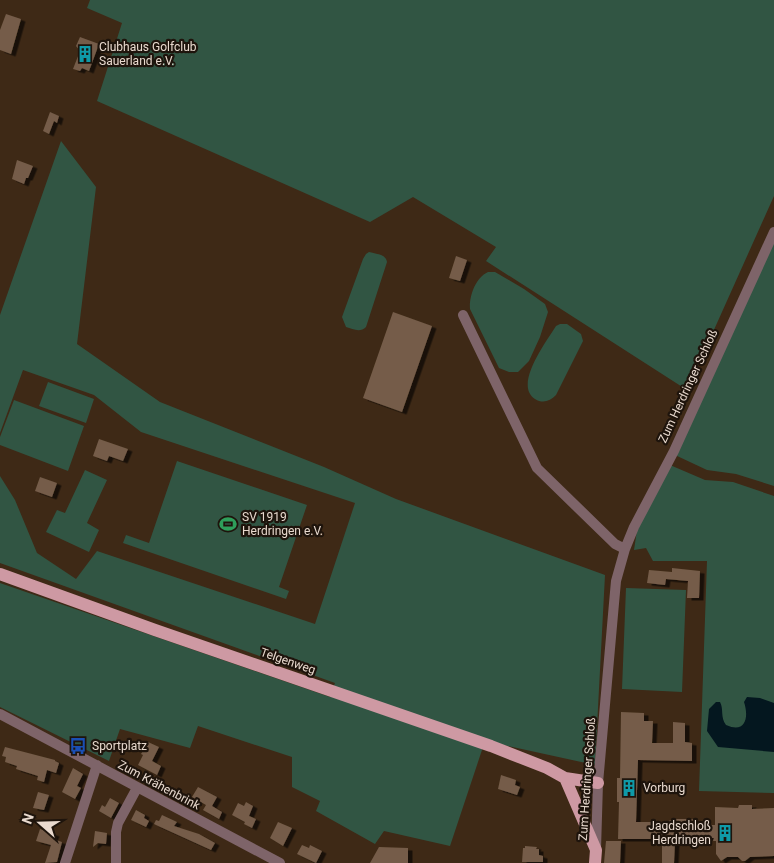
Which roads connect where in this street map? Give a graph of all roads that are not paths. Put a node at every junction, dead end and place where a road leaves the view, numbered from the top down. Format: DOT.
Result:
graph roads {
  1 [pos="774,232"];
  2 [pos="463,315"];
  3 [pos="625,550"];
  4 [pos="0,574"];
  5 [pos="0,714"];
  6 [pos="97,765"];
  7 [pos="565,778"];
  8 [pos="598,783"];
  9 [pos="137,788"];
  10 [pos="596,850"];
  11 [pos="259,858"];
  12 [pos="65,863"];
  13 [pos="116,863"];
  14 [pos="280,863"];
  15 [pos="595,863"];
  1 -- 3 [label="street, Zum Herdringer Schloß"];
  2 -- 3 [label="street"];
  3 -- 8 [label="street, Zum Herdringer Schloß"];
  4 -- 7 [label="main road, Telgenweg"];
  5 -- 6 [label="street, Zum Krähenbrink"];
  6 -- 9 [label="street, Zum Krähenbrink"];
  6 -- 12 [label="street"];
  7 -- 8 [label="main road, Telgenweg"];
  7 -- 10 [label="main road"];
  8 -- 10 [label="street, Zum Herdringer Schloß"];
  9 -- 11 [label="street, Zum Krähenbrink"];
  9 -- 13 [label="street"];
  10 -- 15 [label="main road, Zum Herdringer Schloß"];
  11 -- 14 [label="street, Zum Krähenbrink"];
}
